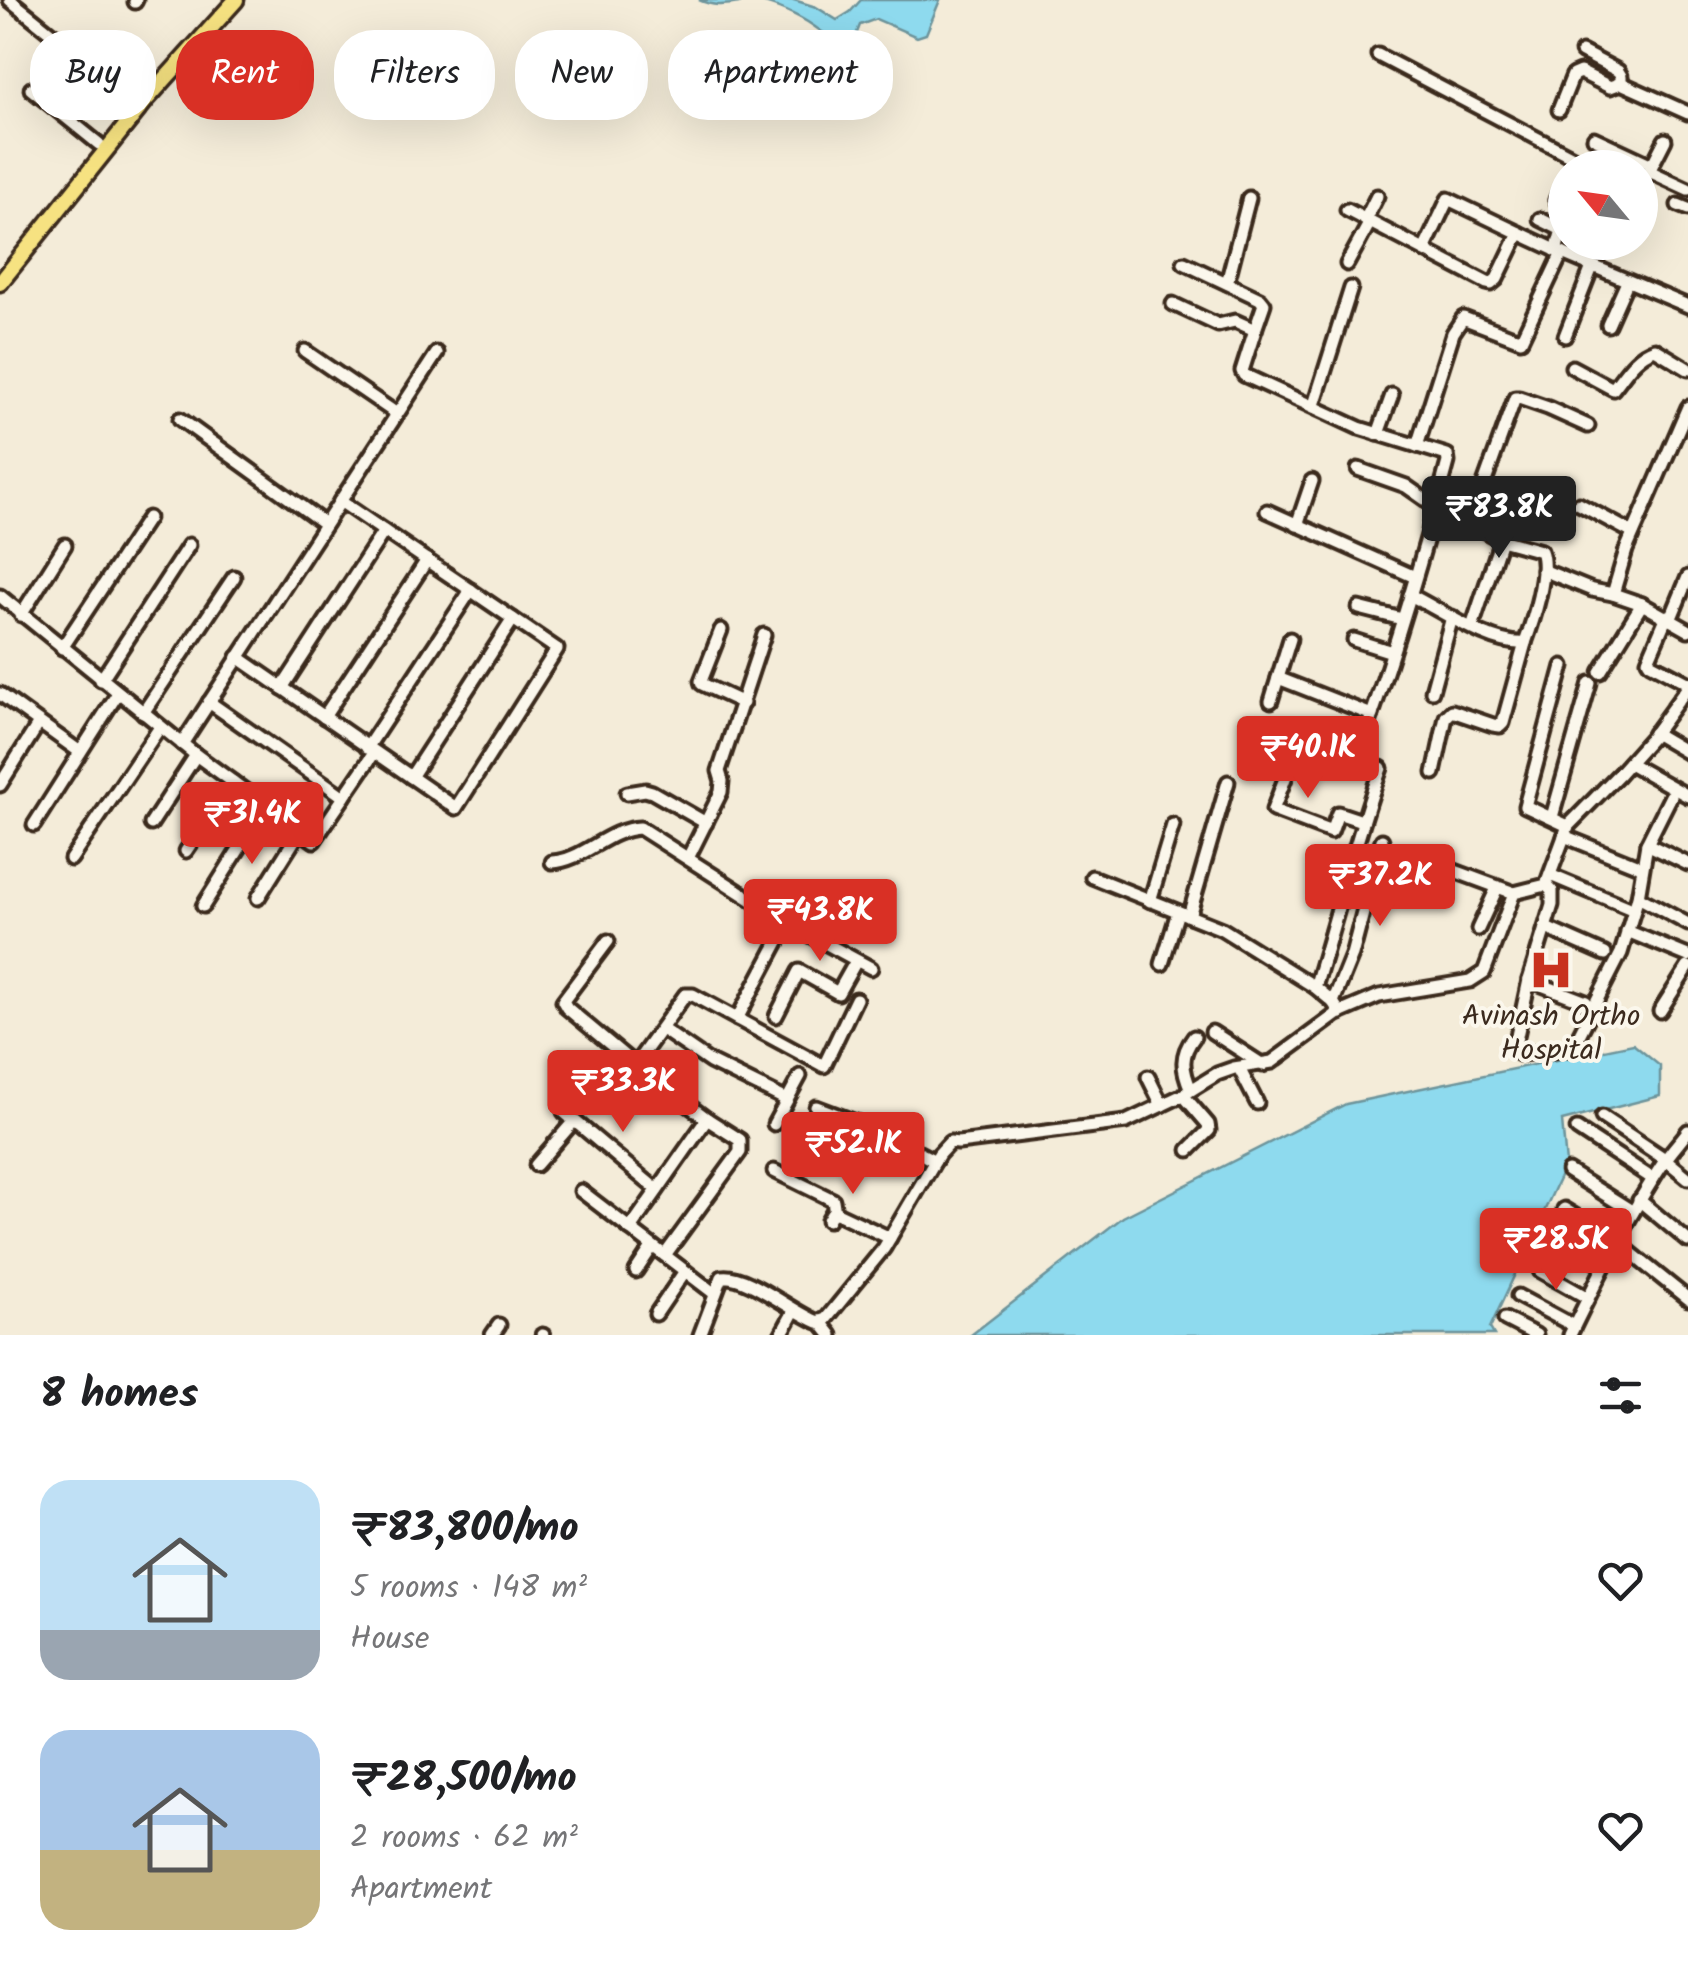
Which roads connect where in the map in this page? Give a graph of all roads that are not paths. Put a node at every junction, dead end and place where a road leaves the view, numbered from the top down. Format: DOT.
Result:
graph roads {
  1 [pos="10,0"];
  2 [pos="34,0"];
  3 [pos="223,0"];
  4 [pos="236,0"];
  5 [pos="26,12"];
  6 [pos="45,30"];
  7 [pos="1582,52"];
  8 [pos="1378,54"];
  9 [pos="1620,83"];
  10 [pos="1559,110"];
  11 [pos="1688,113"];
  12 [pos="69,120"];
  13 [pos="1594,138"];
  14 [pos="1665,140"];
  15 [pos="99,144"];
  16 [pos="1560,150"];
  17 [pos="1616,150"];
  18 [pos="1658,153"];
  19 [pos="1658,172"];
  20 [pos="1688,189"];
  21 [pos="1377,196"];
  22 [pos="1249,198"];
  23 [pos="1347,210"];
  24 [pos="1540,219"];
  25 [pos="1548,220"];
  26 [pos="1367,221"];
  27 [pos="1519,233"];
  28 [pos="1548,247"];
  29 [pos="1424,250"];
  30 [pos="1556,260"];
  31 [pos="1577,260"];
  32 [pos="1591,260"];
  33 [pos="1184,263"];
  34 [pos="1347,264"];
  35 [pos="1590,266"];
  36 [pos="0,268"];
  37 [pos="0,282"];
  38 [pos="1627,282"];
  39 [pos="1227,283"];
  40 [pos="1351,288"];
  41 [pos="1173,304"];
  42 [pos="1688,306"];
  43 [pos="1608,325"];
  44 [pos="1256,330"];
  45 [pos="1566,336"];
  46 [pos="304,351"];
  47 [pos="437,353"];
  48 [pos="1572,367"];
  49 [pos="1688,369"];
  50 [pos="1392,395"];
  51 [pos="1688,404"];
  52 [pos="1314,405"];
  53 [pos="397,414"];
  54 [pos="180,419"];
  55 [pos="1588,426"];
  56 [pos="1378,434"];
  57 [pos="1417,446"];
  58 [pos="1358,469"];
  59 [pos="1312,481"];
  60 [pos="340,501"];
  61 [pos="1578,504"];
  62 [pos="1436,506"];
  63 [pos="1267,511"];
  64 [pos="148,518"];
  65 [pos="1470,523"];
  66 [pos="326,524"];
  67 [pos="1296,525"];
  68 [pos="384,531"];
  69 [pos="1633,533"];
  70 [pos="1501,540"];
  71 [pos="66,545"];
  72 [pos="189,546"];
  73 [pos="426,560"];
  74 [pos="1543,570"];
  75 [pos="234,577"];
  76 [pos="1688,577"];
  77 [pos="1415,578"];
  78 [pos="470,590"];
  79 [pos="1613,594"];
  80 [pos="1685,594"];
  81 [pos="0,596"];
  82 [pos="1410,596"];
  83 [pos="1642,604"];
  84 [pos="1359,608"];
  85 [pos="21,614"];
  86 [pos="1452,617"];
  87 [pos="1669,617"];
  88 [pos="514,619"];
  89 [pos="1402,619"];
  90 [pos="1472,627"];
  91 [pos="720,630"];
  92 [pos="1688,630"];
  93 [pos="764,635"];
  94 [pos="1290,639"];
  95 [pos="1354,640"];
  96 [pos="1524,643"];
  97 [pos="62,648"];
  98 [pos="1392,652"];
  99 [pos="238,657"];
  100 [pos="1563,666"];
  101 [pos="1600,672"];
  102 [pos="1278,678"];
  103 [pos="101,680"];
  104 [pos="1590,683"];
  105 [pos="1688,685"];
  106 [pos="282,688"];
  107 [pos="1432,691"];
  108 [pos="118,693"];
  109 [pos="0,694"];
  110 [pos="1271,701"];
  111 [pos="209,702"];
  112 [pos="743,703"];
  113 [pos="143,713"];
  114 [pos="1372,715"];
  115 [pos="324,717"];
  116 [pos="39,723"];
  117 [pos="160,727"];
  118 [pos="1654,733"];
  119 [pos="1302,734"];
  120 [pos="182,744"];
  121 [pos="371,750"];
  122 [pos="80,752"];
  123 [pos="1688,753"];
  124 [pos="196,755"];
  125 [pos="1629,763"];
  126 [pos="1354,766"];
  127 [pos="1381,768"];
  128 [pos="1434,773"];
  129 [pos="410,777"];
  130 [pos="232,782"];
  131 [pos="1228,782"];
  132 [pos="0,785"];
  133 [pos="627,793"];
  134 [pos="1671,796"];
  135 [pos="1688,796"];
  136 [pos="344,798"];
  137 [pos="266,806"];
  138 [pos="1552,817"];
  139 [pos="1362,821"];
  140 [pos="706,822"];
  141 [pos="151,824"];
  142 [pos="34,825"];
  143 [pos="1173,825"];
  144 [pos="1566,831"];
  145 [pos="300,832"];
  146 [pos="1382,840"];
  147 [pos="1647,844"];
  148 [pos="186,852"];
  149 [pos="688,858"];
  150 [pos="71,859"];
  151 [pos="552,862"];
  152 [pos="1433,863"];
  153 [pos="1688,864"];
  154 [pos="1641,867"];
  155 [pos="1092,876"];
  156 [pos="1548,880"];
  157 [pos="1497,888"];
  158 [pos="1514,893"];
  159 [pos="258,898"];
  160 [pos="1150,901"];
  161 [pos="1636,903"];
  162 [pos="203,906"];
  163 [pos="1184,914"];
  164 [pos="788,923"];
  165 [pos="1688,924"];
  166 [pos="1546,928"];
  167 [pos="1478,930"];
  168 [pos="1628,931"];
  169 [pos="608,940"];
  170 [pos="1605,954"];
  171 [pos="1688,956"];
  172 [pos="856,961"];
  173 [pos="1162,964"];
  174 [pos="1688,967"];
  175 [pos="871,968"];
  176 [pos="1529,980"];
  177 [pos="1315,987"];
  178 [pos="856,999"];
  179 [pos="1586,1002"];
  180 [pos="1336,1007"];
  181 [pos="1660,1011"];
  182 [pos="776,1016"];
  183 [pos="737,1019"];
  184 [pos="662,1029"];
  185 [pos="1212,1032"];
  186 [pos="1194,1037"];
  187 [pos="634,1064"];
  188 [pos="1263,1065"];
  189 [pos="1239,1068"];
  190 [pos="800,1076"];
  191 [pos="1148,1077"];
  192 [pos="1187,1092"];
  193 [pos="786,1100"];
  194 [pos="1257,1103"];
  195 [pos="1162,1104"];
  196 [pos="816,1107"];
  197 [pos="1602,1117"];
  198 [pos="707,1118"];
  199 [pos="774,1124"];
  200 [pos="1577,1129"];
  201 [pos="1687,1134"];
  202 [pos="1189,1150"];
  203 [pos="1666,1160"];
  204 [pos="935,1161"];
  205 [pos="536,1165"];
  206 [pos="774,1171"];
  207 [pos="1568,1171"];
  208 [pos="1688,1178"];
  209 [pos="1653,1179"];
  210 [pos="657,1190"];
  211 [pos="580,1192"];
  212 [pos="1640,1200"];
  213 [pos="1564,1209"];
  214 [pos="1632,1212"];
  215 [pos="630,1229"];
  216 [pos="1542,1231"];
  217 [pos="890,1238"];
  218 [pos="1616,1241"];
  219 [pos="1688,1242"];
  220 [pos="652,1247"];
  221 [pos="664,1255"];
  222 [pos="1604,1265"];
  223 [pos="636,1271"];
  224 [pos="685,1271"];
  225 [pos="1540,1272"];
  226 [pos="715,1294"];
  227 [pos="1518,1296"];
  228 [pos="1588,1298"];
  229 [pos="1688,1299"];
  230 [pos="794,1312"];
  231 [pos="656,1314"];
  232 [pos="1505,1319"];
  233 [pos="819,1322"];
  234 [pos="1572,1330"];
  235 [pos="700,1335"];
  236 [pos="781,1335"];
  237 [pos="809,1335"];
  238 [pos="831,1335"];
  239 [pos="1536,1335"];
  1 -- 5 [label="street"];
  2 -- 5 [label="street"];
  3 -- 15 [label="main road"];
  4 -- 37 [label="main road"];
  5 -- 6 [label="street"];
  7 -- 9 [label="street"];
  8 -- 16 [label="street"];
  9 -- 10 [label="street"];
  9 -- 11 [label="street"];
  12 -- 15 [label="street"];
  13 -- 17 [label="street"];
  14 -- 18 [label="street"];
  15 -- 36 [label="main road"];
  19 -- 20 [label="street"];
  21 -- 26 [label="street"];
  22 -- 39 [label="street"];
  23 -- 26 [label="street"];
  24 -- 25 [label="street"];
  26 -- 29 [label="street"];
  26 -- 34 [label="street"];
  27 -- 28 [label="street"];
  27 -- 29 [label="street"];
  27 -- 29 [label="street"];
  30 -- 57 [label="street"];
  31 -- 35 [label="street"];
  32 -- 35 [label="street"];
  33 -- 39 [label="street"];
  35 -- 38 [label="street"];
  35 -- 45 [label="street"];
  38 -- 42 [label="street"];
  38 -- 43 [label="street"];
  39 -- 44 [label="street"];
  40 -- 52 [label="street"];
  41 -- 44 [label="street"];
  44 -- 52 [label="street"];
  46 -- 53 [label="street"];
  47 -- 53 [label="street"];
  48 -- 49 [label="street"];
  50 -- 56 [label="street"];
  51 -- 69 [label="street"];
  52 -- 56 [label="street"];
  53 -- 60 [label="street"];
  54 -- 66 [label="street"];
  55 -- 65 [label="street"];
  56 -- 57 [label="street"];
  57 -- 62 [label="street"];
  58 -- 62 [label="street"];
  59 -- 67 [label="street"];
  60 -- 66 [label="street"];
  60 -- 68 [label="street"];
  61 -- 69 [label="street"];
  62 -- 65 [label="street"];
  62 -- 77 [label="street"];
  63 -- 67 [label="street"];
  64 -- 97 [label="street"];
  65 -- 70 [label="street"];
  66 -- 99 [label="street"];
  67 -- 77 [label="street"];
  68 -- 73 [label="street"];
  68 -- 106 [label="street"];
  69 -- 79 [label="street"];
  70 -- 74 [label="street"];
  70 -- 90 [label="street"];
  71 -- 85 [label="street"];
  72 -- 103 [label="street"];
  73 -- 78 [label="street"];
  73 -- 115 [label="street"];
  74 -- 79 [label="street"];
  74 -- 96 [label="street"];
  75 -- 113 [label="street"];
  76 -- 80 [label="street"];
  77 -- 82 [label="street"];
  78 -- 88 [label="street"];
  78 -- 121 [label="street"];
  79 -- 83 [label="street"];
  80 -- 87 [label="street"];
  81 -- 85 [label="street"];
  82 -- 86 [label="street"];
  82 -- 89 [label="street"];
  83 -- 87 [label="street"];
  83 -- 101 [label="street"];
  84 -- 89 [label="street"];
  85 -- 97 [label="street"];
  86 -- 90 [label="street"];
  86 -- 107 [label="street"];
  87 -- 92 [label="street"];
  87 -- 105 [label="street"];
  88 -- 129 [label="street"];
  88 -- 129 [label="street"];
  89 -- 98 [label="street"];
  90 -- 96 [label="street"];
  91 -- 112 [label="street"];
  93 -- 112 [label="street"];
  94 -- 102 [label="street"];
  95 -- 98 [label="street"];
  96 -- 128 [label="street"];
  97 -- 103 [label="street"];
  98 -- 114 [label="street"];
  99 -- 106 [label="street"];
  99 -- 111 [label="street"];
  100 -- 138 [label="street"];
  102 -- 110 [label="street"];
  102 -- 114 [label="street"];
  103 -- 108 [label="street"];
  104 -- 138 [label="street"];
  105 -- 118 [label="street"];
  106 -- 115 [label="street"];
  108 -- 113 [label="street"];
  108 -- 122 [label="street"];
  109 -- 116 [label="street"];
  111 -- 120 [label="street"];
  111 -- 136 [label="street"];
  112 -- 140 [label="street"];
  113 -- 117 [label="street"];
  114 -- 126 [label="street"];
  115 -- 121 [label="street"];
  116 -- 122 [label="street"];
  116 -- 132 [label="street"];
  117 -- 120 [label="street"];
  117 -- 150 [label="street"];
  118 -- 123 [label="street"];
  118 -- 125 [label="street"];
  119 -- 139 [label="street"];
  120 -- 124 [label="street"];
  121 -- 129 [label="street"];
  121 -- 136 [label="street"];
  122 -- 142 [label="street"];
  124 -- 130 [label="street"];
  124 -- 141 [label="street"];
  125 -- 135 [label="street"];
  125 -- 144 [label="street"];
  127 -- 139 [label="street"];
  130 -- 137 [label="street"];
  130 -- 148 [label="street"];
  131 -- 163 [label="street"];
  133 -- 140 [label="street"];
  134 -- 147 [label="street"];
  136 -- 145 [label="street"];
  137 -- 145 [label="street"];
  137 -- 162 [label="street"];
  138 -- 144 [label="street"];
  139 -- 177 [label="street"];
  140 -- 149 [label="street"];
  143 -- 160 [label="street"];
  144 -- 154 [label="street"];
  144 -- 156 [label="street"];
  145 -- 159 [label="street"];
  146 -- 180 [label="street"];
  147 -- 153 [label="street"];
  147 -- 154 [label="street"];
  149 -- 151 [label="street"];
  149 -- 164 [label="street"];
  152 -- 157 [label="street"];
  154 -- 161 [label="street"];
  155 -- 160 [label="street"];
  156 -- 158 [label="street"];
  156 -- 161 [label="street"];
  156 -- 166 [label="street"];
  157 -- 158 [label="street"];
  157 -- 167 [label="street"];
  158 -- 180 [label="street"];
  160 -- 163 [label="street"];
  161 -- 165 [label="street"];
  161 -- 168 [label="street"];
  163 -- 173 [label="street"];
  163 -- 177 [label="street"];
  164 -- 172 [label="street"];
  164 -- 183 [label="street"];
  166 -- 170 [label="street"];
  166 -- 176 [label="street"];
  168 -- 171 [label="street"];
  168 -- 176 [label="street"];
  169 -- 187 [label="street"];
  172 -- 175 [label="street"];
  172 -- 182 [label="street"];
  174 -- 181 [label="street"];
  176 -- 179 [label="street"];
  177 -- 180 [label="street"];
  178 -- 183 [label="street"];
  180 -- 188 [label="street"];
  183 -- 184 [label="street"];
  184 -- 187 [label="street"];
  184 -- 193 [label="street"];
  185 -- 188 [label="street"];
  186 -- 192 [label="street"];
  187 -- 198 [label="street"];
  188 -- 189 [label="street"];
  189 -- 192 [label="street"];
  189 -- 194 [label="street"];
  190 -- 193 [label="street"];
  191 -- 195 [label="street"];
  192 -- 195 [label="street"];
  192 -- 202 [label="street"];
  193 -- 199 [label="street"];
  195 -- 204 [label="street"];
  196 -- 204 [label="street"];
  197 -- 203 [label="street"];
  198 -- 210 [label="street"];
  198 -- 221 [label="street"];
  200 -- 209 [label="street"];
  201 -- 203 [label="street"];
  203 -- 208 [label="street"];
  203 -- 209 [label="street"];
  204 -- 217 [label="street"];
  205 -- 210 [label="street"];
  206 -- 217 [label="street"];
  207 -- 214 [label="street"];
  209 -- 212 [label="street"];
  210 -- 215 [label="street"];
  211 -- 215 [label="street"];
  212 -- 214 [label="street"];
  212 -- 219 [label="street"];
  213 -- 218 [label="street"];
  214 -- 218 [label="street"];
  215 -- 220 [label="street"];
  216 -- 222 [label="street"];
  217 -- 233 [label="street"];
  218 -- 222 [label="street"];
  218 -- 229 [label="street"];
  220 -- 221 [label="street"];
  220 -- 223 [label="street"];
  221 -- 224 [label="street"];
  222 -- 228 [label="street"];
  224 -- 226 [label="street"];
  224 -- 231 [label="street"];
  225 -- 228 [label="street"];
  226 -- 230 [label="street"];
  226 -- 235 [label="street"];
  227 -- 234 [label="street"];
  228 -- 234 [label="street"];
  230 -- 233 [label="street"];
  230 -- 236 [label="street"];
  232 -- 239 [label="street"];
  233 -- 237 [label="street"];
  233 -- 238 [label="street"];
}
